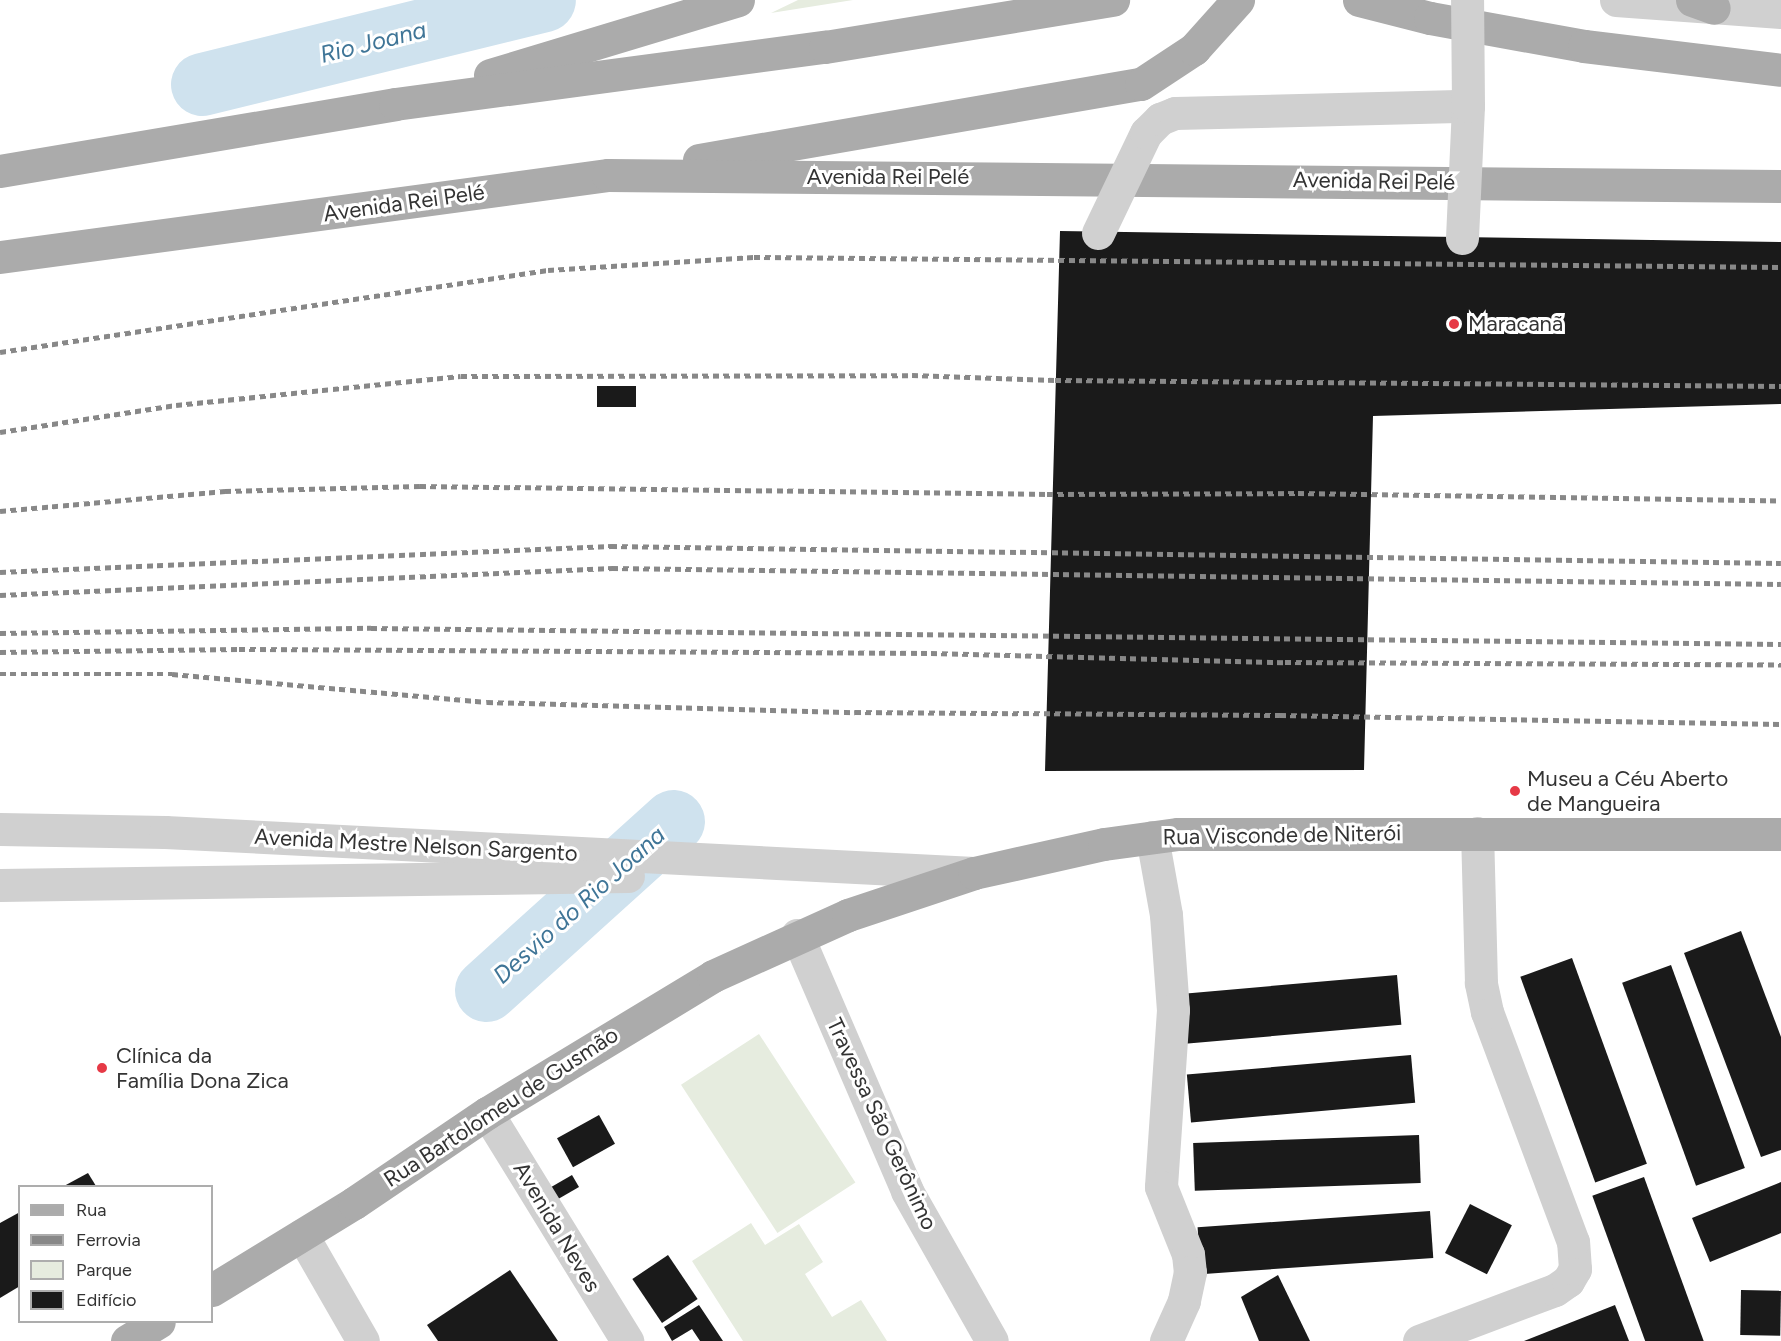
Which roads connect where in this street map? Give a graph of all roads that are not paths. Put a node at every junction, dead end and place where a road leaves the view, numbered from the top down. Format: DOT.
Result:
graph roads {
  1 [pos="738,0"];
  2 [pos="1113,0"];
  3 [pos="1238,0"];
  4 [pos="1359,0"];
  5 [pos="1467,0"];
  6 [pos="1616,0"];
  7 [pos="1703,4"];
  8 [pos="1781,12"];
  9 [pos="1781,70"];
  10 [pos="395,104"];
  11 [pos="1468,106"];
  12 [pos="0,171"];
  13 [pos="608,176"];
  14 [pos="1781,186"];
  15 [pos="1098,233"];
  16 [pos="1462,238"];
  17 [pos="0,257"];
  18 [pos="0,829"];
  19 [pos="1477,832"];
  20 [pos="1781,834"];
  21 [pos="1152,837"];
  22 [pos="974,873"];
  23 [pos="0,885"];
  24 [pos="797,935"];
  25 [pos="487,1113"];
  26 [pos="302,1235"];
  27 [pos="213,1289"];
  28 [pos="157,1323"];
  29 [pos="127,1341"];
  30 [pos="363,1341"];
  31 [pos="627,1341"];
  32 [pos="992,1341"];
  33 [pos="1166,1341"];
  34 [pos="1419,1341"];
  1 -- 10 [label="main road"];
  2 -- 10 [label="main road"];
  3 -- 13 [label="main road"];
  4 -- 9 [label="main road"];
  5 -- 11 [label="street, bridge"];
  6 -- 7 [label="street"];
  7 -- 8 [label="street"];
  10 -- 12 [label="main road"];
  11 -- 15 [label="street, bridge"];
  11 -- 16 [label="street, bridge"];
  13 -- 14 [label="main road, Avenida Rei Pelé"];
  13 -- 17 [label="main road, Avenida Rei Pelé"];
  18 -- 22 [label="street, Avenida Mestre Nelson Sargento"];
  19 -- 20 [label="main road, Rua Visconde de Niterói"];
  19 -- 21 [label="main road, Rua Visconde de Niterói"];
  19 -- 34 [label="street"];
  21 -- 22 [label="main road, Rua Visconde de Niterói"];
  21 -- 33 [label="street"];
  22 -- 23 [label="street, Avenida Mestre Nelson Sargento"];
  22 -- 24 [label="main road, Rua Visconde de Niterói"];
  24 -- 25 [label="main road, Rua Bartolomeu de Gusmão"];
  24 -- 32 [label="street, Travessa São Gerônimo"];
  25 -- 26 [label="main road, Rua Bartolomeu de Gusmão"];
  25 -- 31 [label="street, Avenida Neves"];
  26 -- 27 [label="main road, Rua Bartolomeu de Gusmão"];
  26 -- 30 [label="street"];
  28 -- 29 [label="main road"];
}
